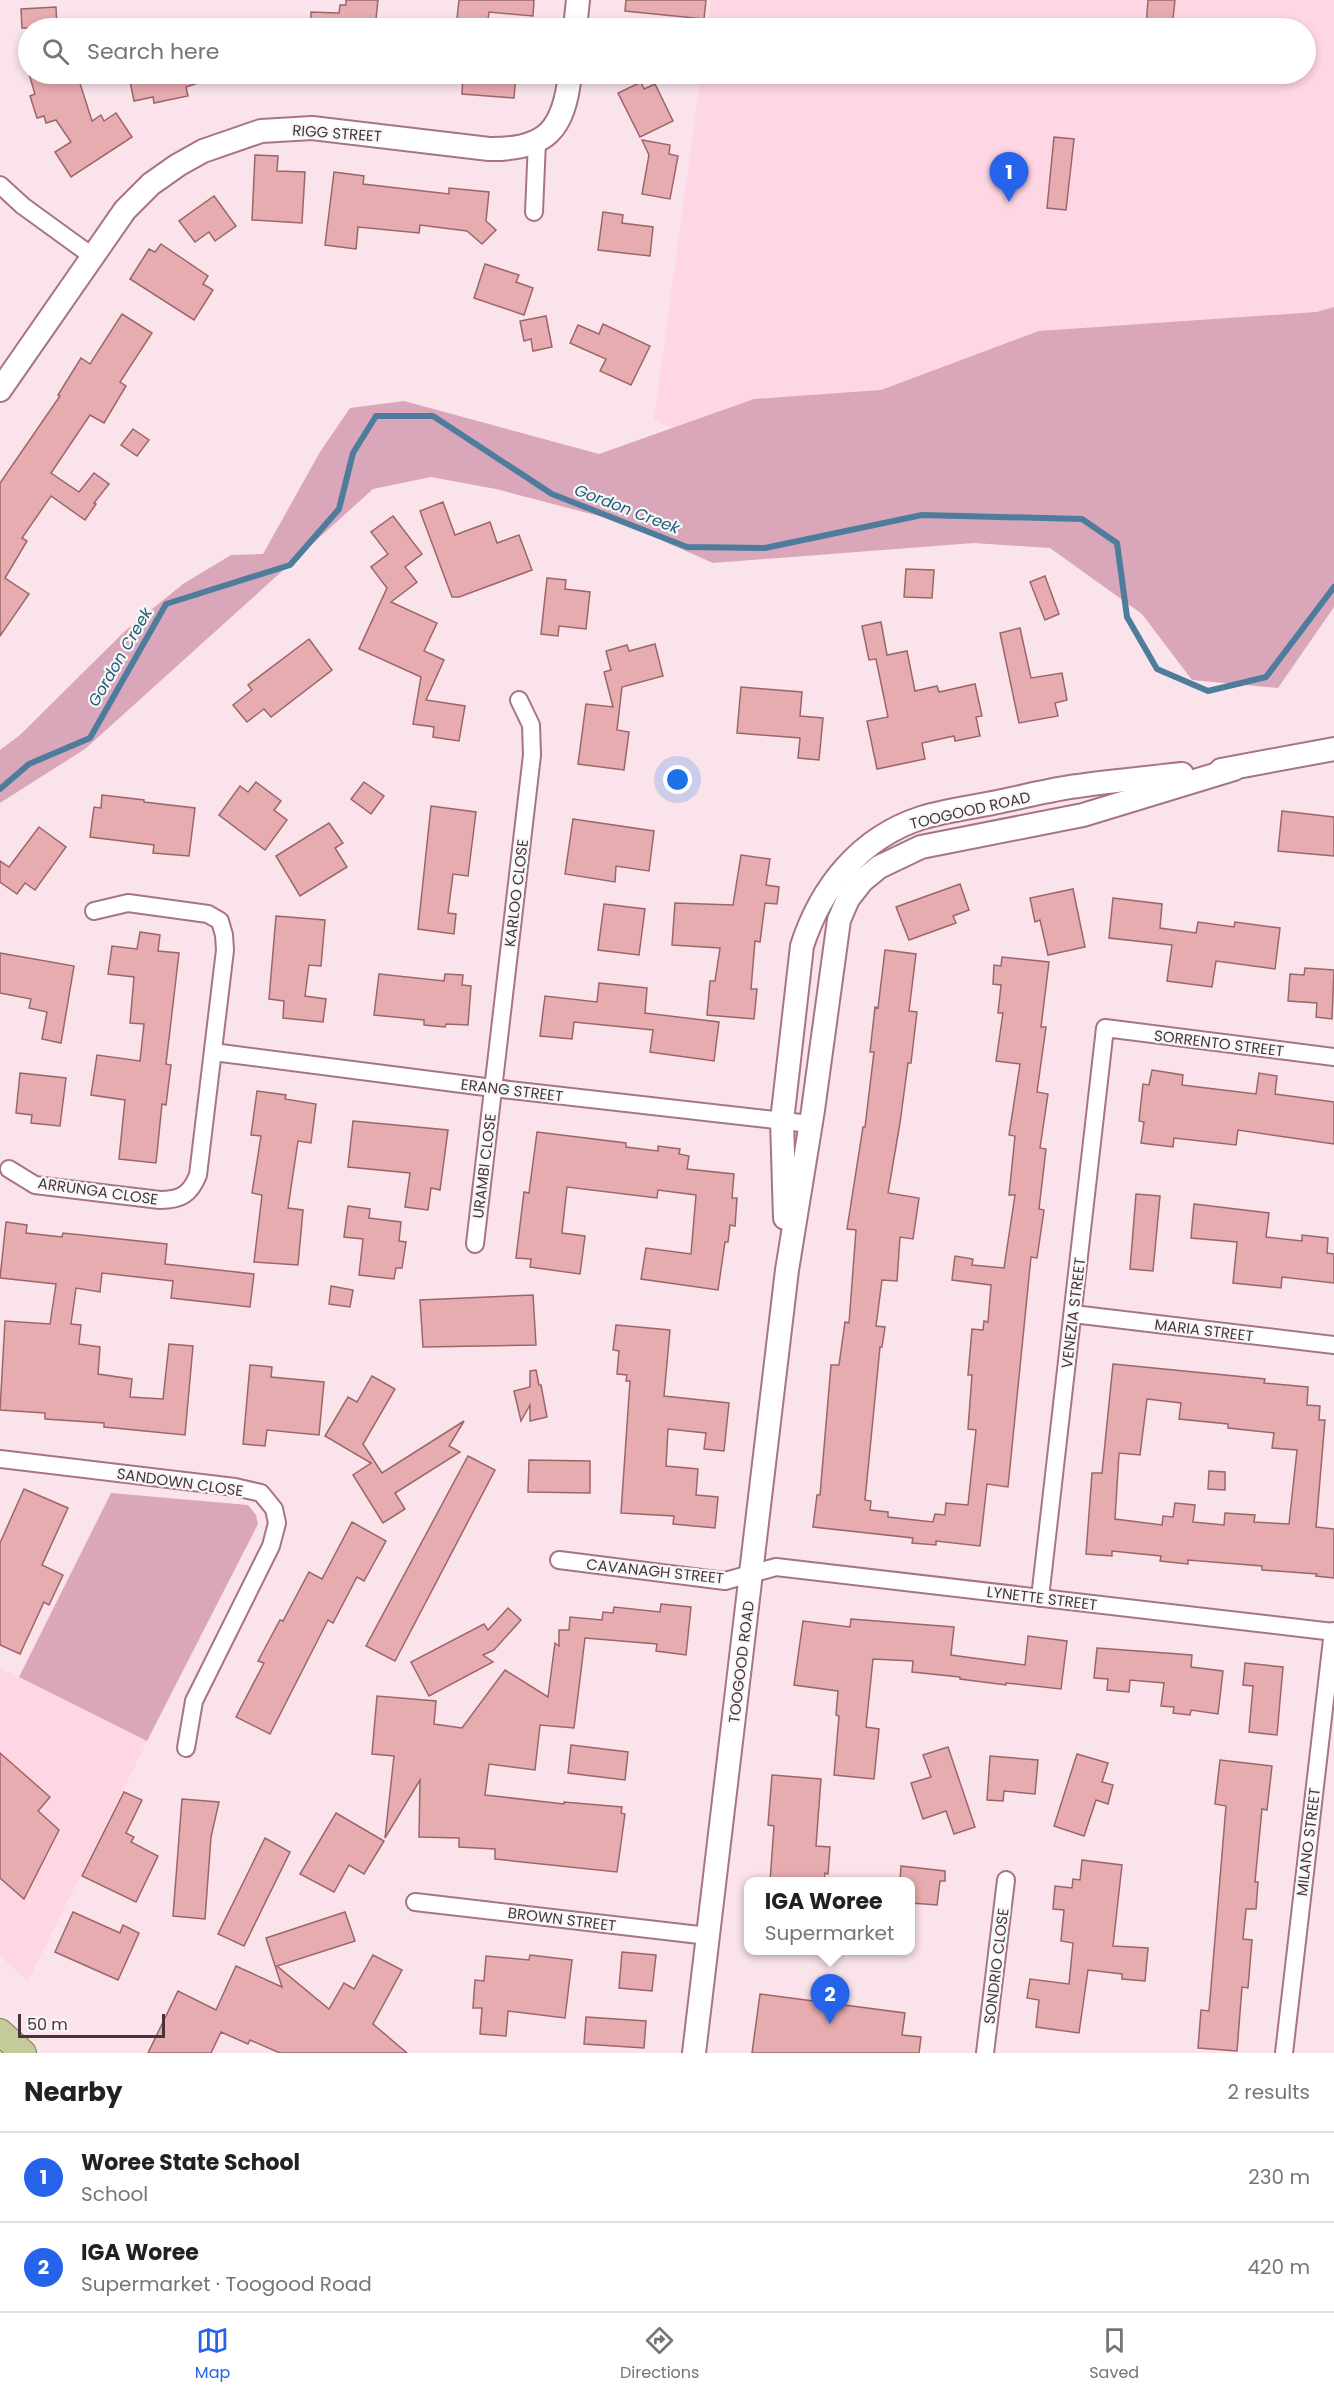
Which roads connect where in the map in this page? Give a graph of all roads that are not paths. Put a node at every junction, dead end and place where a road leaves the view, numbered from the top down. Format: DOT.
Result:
graph roads {
  1 [pos="578,0"];
  2 [pos="576,18"];
  3 [pos="568,84"];
  4 [pos="537,141"];
  5 [pos="0,185"];
  6 [pos="534,212"];
  7 [pos="92,256"];
  8 [pos="0,390"];
  9 [pos="519,700"];
  10 [pos="1334,749"];
  11 [pos="1234,769"];
  12 [pos="94,911"];
  13 [pos="1105,1028"];
  14 [pos="213,1052"];
  15 [pos="1334,1057"];
  16 [pos="493,1088"];
  17 [pos="782,1121"];
  18 [pos="810,1124"];
  19 [pos="9,1169"];
  20 [pos="475,1244"];
  21 [pos="787,1270"];
  22 [pos="1073,1314"];
  23 [pos="1334,1345"];
  24 [pos="0,1459"];
  25 [pos="559,1560"];
  26 [pos="751,1575"];
  27 [pos="1040,1598"];
  28 [pos="1333,1632"];
  29 [pos="186,1748"];
  30 [pos="1006,1880"];
  31 [pos="415,1902"];
  32 [pos="708,1936"];
  33 [pos="0,2032"];
  34 [pos="23,2053"];
  35 [pos="694,2053"];
  36 [pos="985,2053"];
  37 [pos="1284,2053"];
  1 -- 2 [label="street"];
  3 -- 4 [label="street, RIGG STREET"];
  4 -- 6 [label="street"];
  4 -- 7 [label="street, RIGG STREET"];
  5 -- 7 [label="street"];
  7 -- 8 [label="street, RIGG STREET"];
  9 -- 16 [label="street, KARLOO CLOSE"];
  10 -- 11 [label="street, TOOGOOD ROAD"];
  11 -- 17 [label="street, TOOGOOD ROAD"];
  11 -- 18 [label="street, TOOGOOD ROAD"];
  12 -- 14 [label="street, ARRUNGA CLOSE"];
  13 -- 15 [label="street, SORRENTO STREET"];
  13 -- 22 [label="street, VENEZIA STREET"];
  14 -- 16 [label="street, ERANG STREET"];
  14 -- 19 [label="street, ARRUNGA CLOSE"];
  16 -- 17 [label="street, ERANG STREET"];
  16 -- 20 [label="street, URAMBI CLOSE"];
  17 -- 18 [label="street, ERANG STREET"];
  17 -- 21 [label="street, TOOGOOD ROAD"];
  18 -- 21 [label="street, TOOGOOD ROAD"];
  21 -- 26 [label="street, TOOGOOD ROAD"];
  22 -- 23 [label="street, MARIA STREET"];
  22 -- 27 [label="street, VENEZIA STREET"];
  24 -- 29 [label="street, SANDOWN CLOSE"];
  25 -- 26 [label="street, CAVANAGH STREET"];
  26 -- 27 [label="street, LYNETTE STREET"];
  26 -- 32 [label="street, TOOGOOD ROAD"];
  27 -- 28 [label="street, LYNETTE STREET"];
  28 -- 37 [label="street, MILANO STREET"];
  30 -- 36 [label="street, SONDRIO CLOSE"];
  31 -- 32 [label="street, BROWN STREET"];
  32 -- 35 [label="street, TOOGOOD ROAD"];
  33 -- 34 [label="main road"];
}
